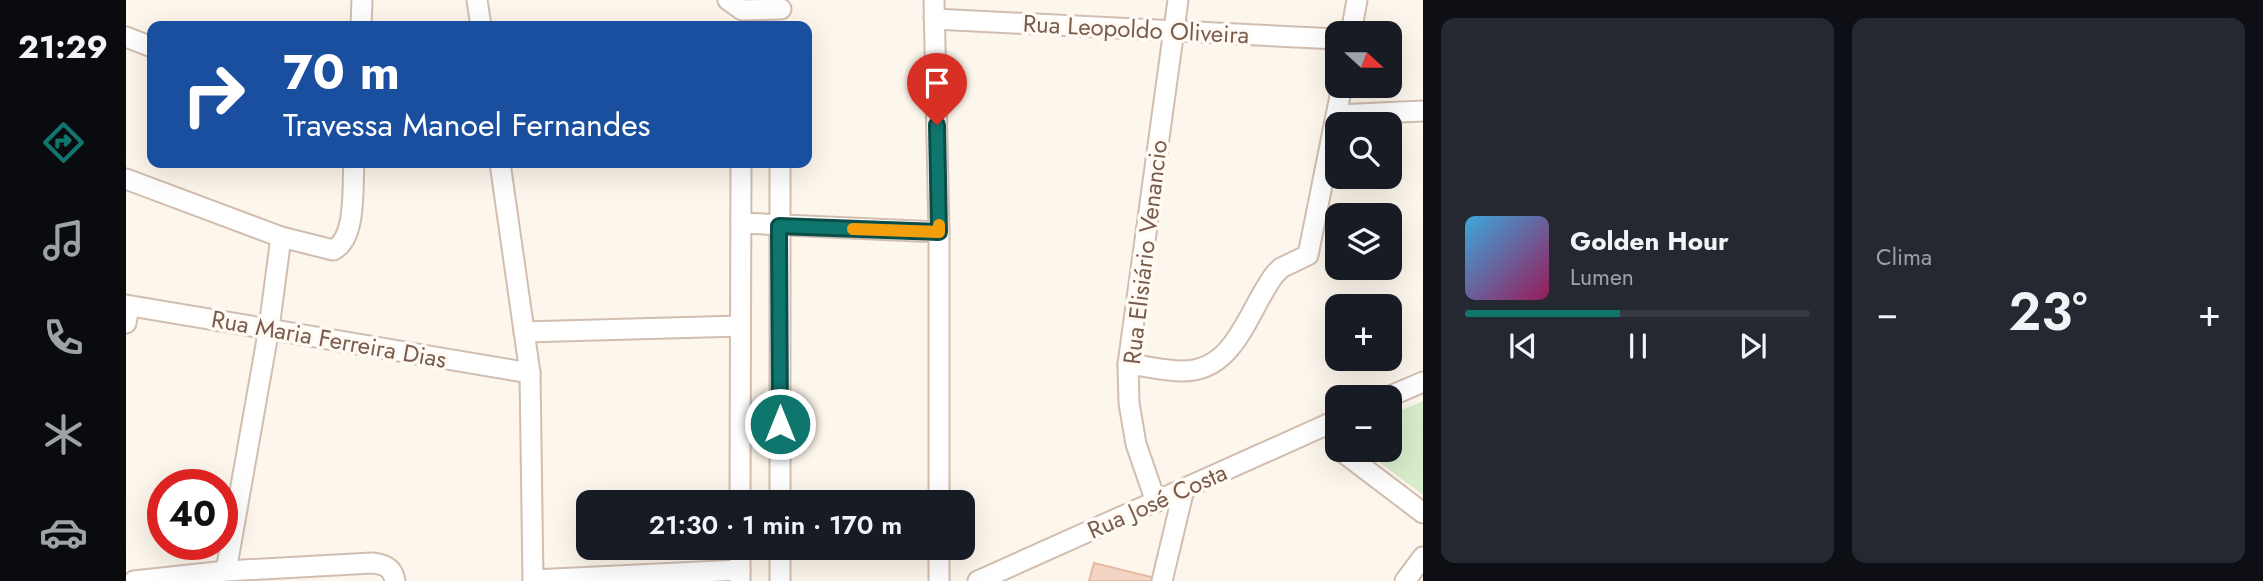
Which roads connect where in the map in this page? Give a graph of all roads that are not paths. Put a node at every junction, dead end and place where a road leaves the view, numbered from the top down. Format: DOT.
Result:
graph roads {
  1 [pos="362,0"];
  2 [pos="477,0"];
  3 [pos="1178,0"];
  4 [pos="1357,0"];
  5 [pos="739,9"];
  6 [pos="934,10"];
  7 [pos="781,12"];
  8 [pos="361,21"];
  9 [pos="480,21"];
  10 [pos="1353,21"];
  11 [pos="1175,30"];
  12 [pos="126,37"];
  13 [pos="1325,38"];
  14 [pos="147,45"];
  15 [pos="1423,111"];
  16 [pos="1402,112"];
  17 [pos="354,168"];
  18 [pos="501,168"];
  19 [pos="741,168"];
  20 [pos="780,168"];
  21 [pos="1325,175"];
  22 [pos="126,179"];
  23 [pos="741,223"];
  24 [pos="779,226"];
  25 [pos="939,232"];
  26 [pos="281,237"];
  27 [pos="127,311"];
  28 [pos="740,326"];
  29 [pos="269,328"];
  30 [pos="524,332"];
  31 [pos="1128,364"];
  32 [pos="530,373"];
  33 [pos="1423,382"];
  34 [pos="1402,391"];
  35 [pos="1325,425"];
  36 [pos="1315,430"];
  37 [pos="1325,438"];
  38 [pos="1357,462"];
  39 [pos="1184,489"];
  40 [pos="740,490"];
  41 [pos="780,490"];
  42 [pos="939,490"];
  43 [pos="1156,502"];
  44 [pos="1423,513"];
  45 [pos="1423,557"];
  46 [pos="780,560"];
  47 [pos="939,560"];
  48 [pos="226,571"];
  49 [pos="740,576"];
  50 [pos="533,580"];
  51 [pos="134,581"];
  52 [pos="395,581"];
  53 [pos="780,581"];
  54 [pos="939,581"];
  55 [pos="978,581"];
  56 [pos="1161,581"];
  57 [pos="1405,581"];
  1 -- 8 [label="street"];
  2 -- 9 [label="street"];
  3 -- 11 [label="street, Rua Elisiário Venancio"];
  4 -- 10 [label="street"];
  5 -- 7 [label="street"];
  6 -- 11 [label="street, Rua Leopoldo Oliveira"];
  6 -- 25 [label="street"];
  11 -- 13 [label="street, Rua Leopoldo Oliveira"];
  11 -- 31 [label="street, Rua Elisiário Venancio"];
  12 -- 14 [label="street"];
  15 -- 16 [label="street"];
  17 -- 26 [label="street"];
  18 -- 30 [label="street"];
  19 -- 23 [label="street"];
  20 -- 24 [label="street"];
  21 -- 31 [label="street"];
  22 -- 26 [label="street"];
  23 -- 24 [label="street"];
  23 -- 28 [label="street"];
  24 -- 25 [label="street"];
  24 -- 41 [label="street"];
  25 -- 42 [label="street"];
  26 -- 29 [label="street"];
  27 -- 29 [label="street, Rua Maria Ferreira Dias"];
  28 -- 30 [label="street"];
  28 -- 40 [label="street"];
  29 -- 32 [label="street, Rua Maria Ferreira Dias"];
  29 -- 48 [label="street"];
  30 -- 32 [label="street"];
  31 -- 43 [label="street, Rua Elisiário Venancio"];
  32 -- 50 [label="street"];
  33 -- 34 [label="street"];
  35 -- 36 [label="street, Rua José Costa"];
  36 -- 37 [label="street"];
  36 -- 39 [label="street, Rua José Costa"];
  38 -- 44 [label="street"];
  39 -- 43 [label="street, Rua José Costa"];
  39 -- 56 [label="street"];
  43 -- 55 [label="street, Rua José Costa"];
  45 -- 57 [label="street"];
  46 -- 53 [label="street"];
  47 -- 54 [label="street"];
  48 -- 51 [label="street"];
  48 -- 52 [label="street"];
  49 -- 50 [label="street"];
}
